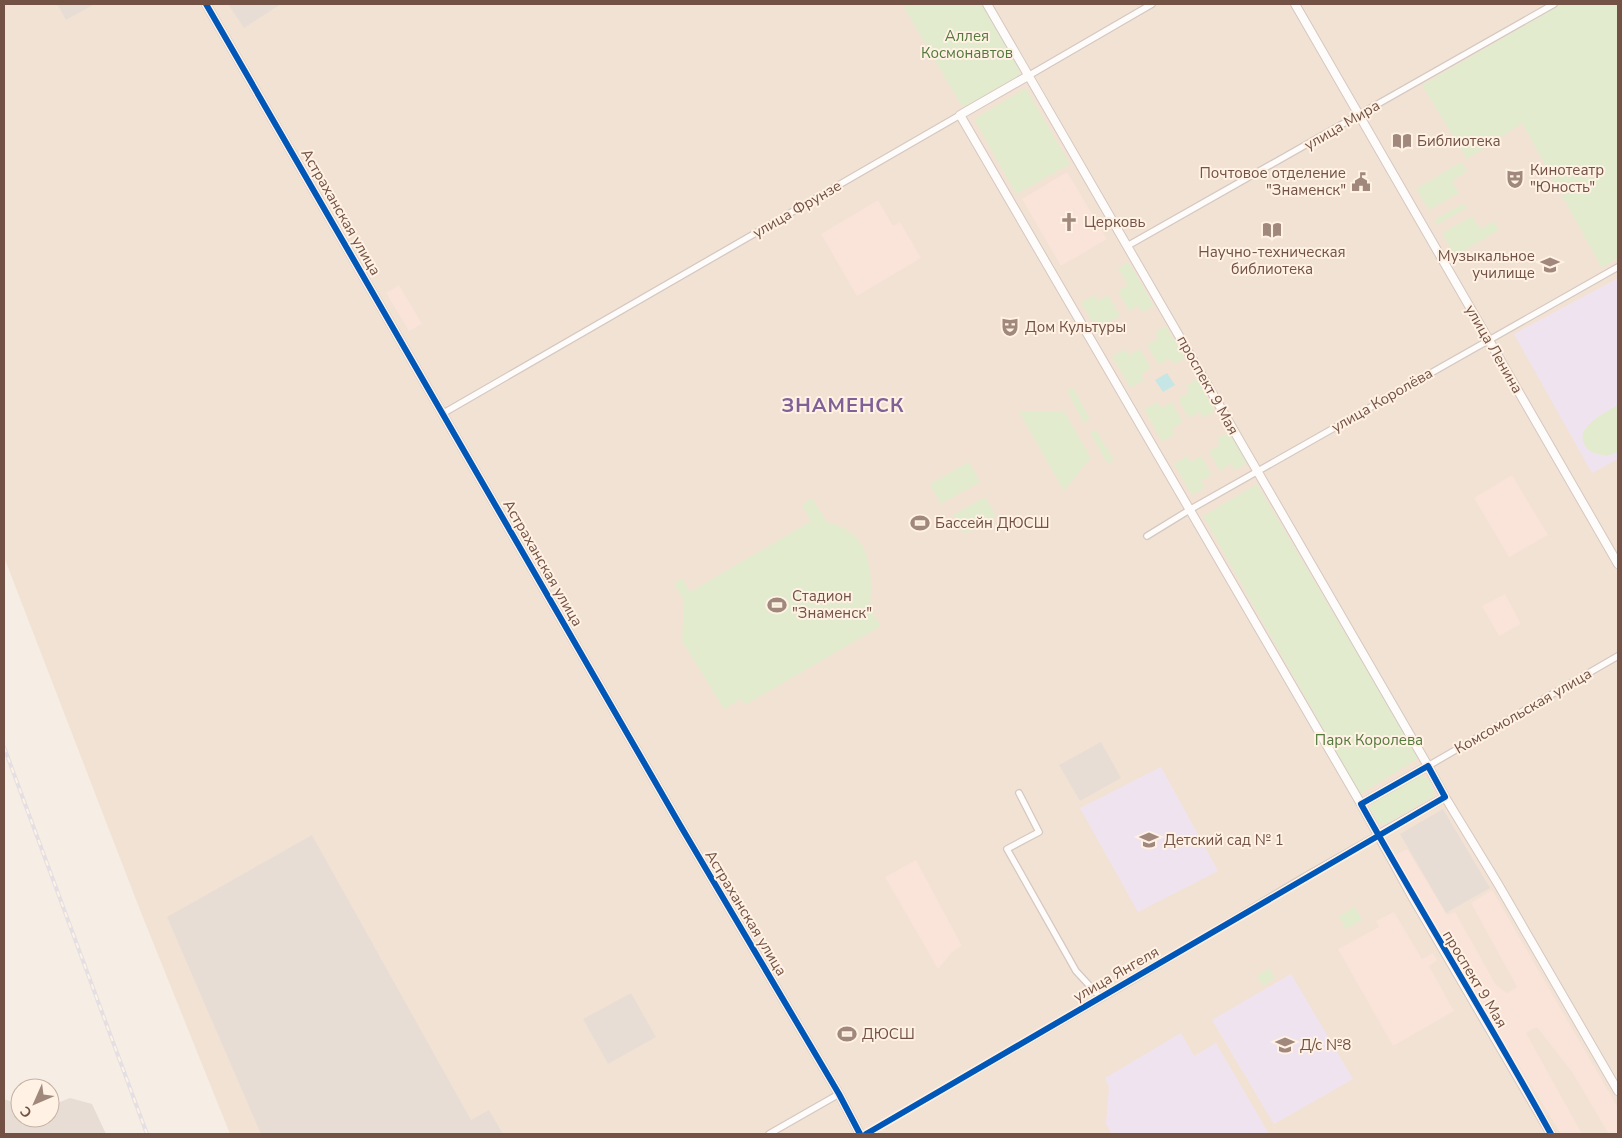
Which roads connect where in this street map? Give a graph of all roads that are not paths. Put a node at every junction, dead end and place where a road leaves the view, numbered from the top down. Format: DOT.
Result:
graph roads {
  1 [pos="206,4"];
  2 [pos="987,4"];
  3 [pos="1152,4"];
  4 [pos="1295,4"];
  5 [pos="1554,4"];
  6 [pos="1028,76"];
  7 [pos="960,115"];
  8 [pos="1360,115"];
  9 [pos="1128,245"];
  10 [pos="1618,267"];
  11 [pos="1488,340"];
  12 [pos="442,414"];
  13 [pos="1256,472"];
  14 [pos="1191,509"];
  15 [pos="1147,536"];
  16 [pos="1618,564"];
  17 [pos="1618,656"];
  18 [pos="1428,766"];
  19 [pos="1018,793"];
  20 [pos="1445,797"];
  21 [pos="1361,804"];
  22 [pos="1378,835"];
  23 [pos="1100,997"];
  24 [pos="1618,1091"];
  25 [pos="839,1094"];
  26 [pos="769,1134"];
  27 [pos="860,1134"];
  28 [pos="866,1134"];
  29 [pos="1551,1134"];
  1 -- 12 [label="street, Астраханская улица"];
  2 -- 6 [label="street, проспект 9 Мая"];
  3 -- 6 [label="street, улица Фрунзе"];
  4 -- 8 [label="street, улица Ленина"];
  5 -- 8 [label="street, улица Мира"];
  6 -- 7 [label="street, улица Фрунзе"];
  6 -- 9 [label="street, проспект 9 Мая"];
  7 -- 12 [label="street, улица Фрунзе"];
  7 -- 14 [label="street"];
  8 -- 9 [label="street, улица Мира"];
  8 -- 11 [label="street, улица Ленина"];
  9 -- 13 [label="street, проспект 9 Мая"];
  10 -- 11 [label="street, улица Королёва"];
  11 -- 13 [label="street, улица Королёва"];
  11 -- 16 [label="street, улица Ленина"];
  12 -- 25 [label="street, Астраханская улица"];
  13 -- 14 [label="street, улица Королёва"];
  13 -- 18 [label="street, проспект 9 Мая"];
  14 -- 15 [label="street, улица Королёва"];
  14 -- 21 [label="street"];
  17 -- 18 [label="street, Комсомольская улица"];
  18 -- 20 [label="street, проспект 9 Мая"];
  18 -- 21 [label="street"];
  19 -- 23 [label="street"];
  20 -- 22 [label="street"];
  20 -- 24 [label="street"];
  21 -- 22 [label="street, проспект 9 Мая"];
  22 -- 23 [label="street, улица Янгеля"];
  22 -- 29 [label="street, проспект 9 Мая"];
  23 -- 28 [label="street, улица Янгеля"];
  25 -- 26 [label="street"];
  25 -- 27 [label="street, Астраханская улица"];
}
